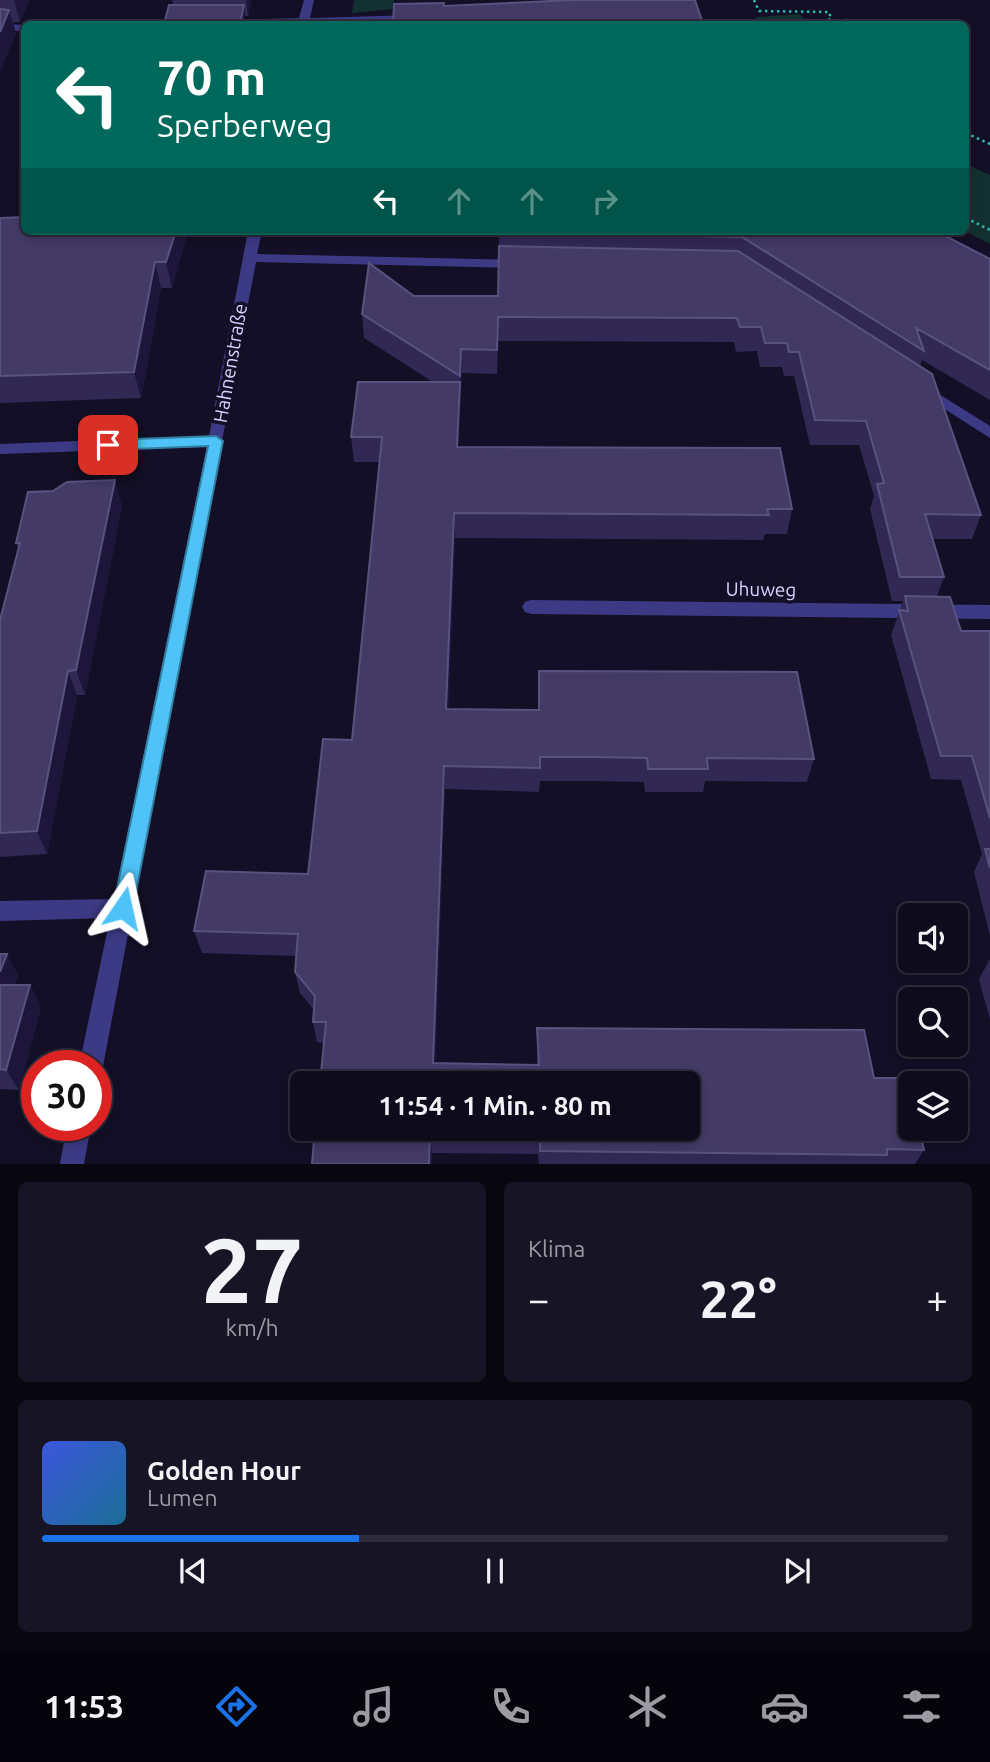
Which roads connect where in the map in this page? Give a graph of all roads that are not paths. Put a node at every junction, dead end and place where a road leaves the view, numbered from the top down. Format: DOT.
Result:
graph roads {
  1 [pos="309,0"];
  2 [pos="427,18"];
  3 [pos="304,21"];
  4 [pos="353,21"];
  5 [pos="0,27"];
  6 [pos="21,27"];
  7 [pos="254,235"];
  8 [pos="249,258"];
  9 [pos="542,264"];
  10 [pos="910,380"];
  11 [pos="990,433"];
  12 [pos="216,441"];
  13 [pos="0,449"];
  14 [pos="531,607"];
  15 [pos="990,612"];
  16 [pos="123,908"];
  17 [pos="0,911"];
  18 [pos="94,1050"];
  19 [pos="76,1141"];
  20 [pos="72,1164"];
  1 -- 3 [label="street"];
  2 -- 4 [label="street"];
  5 -- 6 [label="street"];
  7 -- 8 [label="street, Hahnenstraße"];
  8 -- 9 [label="street"];
  8 -- 12 [label="street, Hahnenstraße"];
  10 -- 11 [label="street"];
  12 -- 13 [label="street"];
  12 -- 16 [label="street, Hahnenstraße"];
  14 -- 15 [label="street, Uhuweg"];
  16 -- 17 [label="street"];
  16 -- 18 [label="street, Hahnenstraße"];
  19 -- 20 [label="street"];
}
